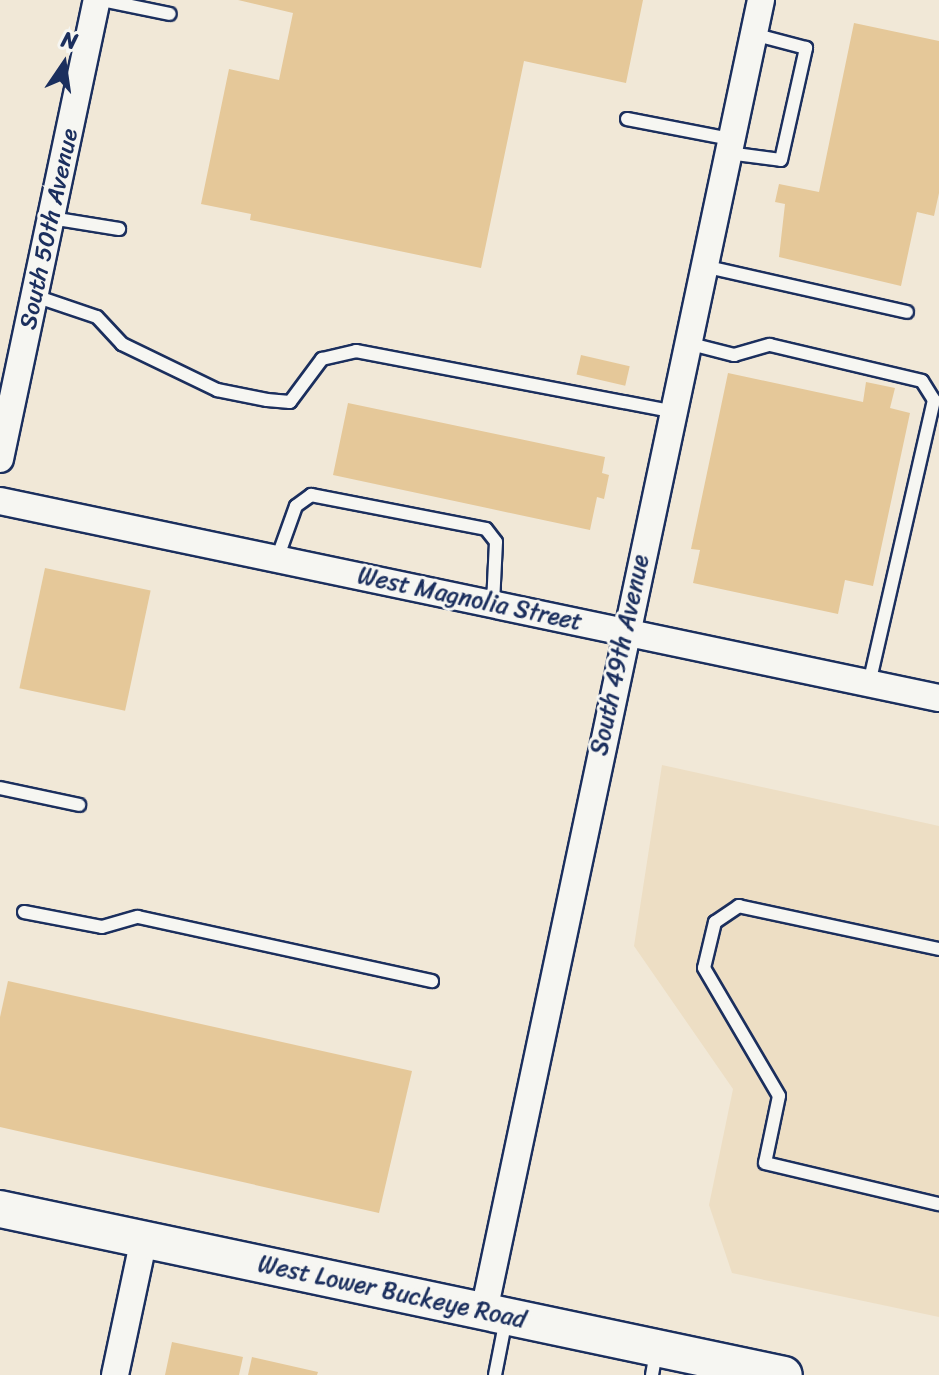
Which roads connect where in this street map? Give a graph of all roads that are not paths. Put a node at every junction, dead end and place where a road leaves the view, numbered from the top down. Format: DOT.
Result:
graph roads {
  1 [pos="100,0"];
  2 [pos="761,0"];
  3 [pos="170,14"];
  4 [pos="753,34"];
  5 [pos="627,119"];
  6 [pos="729,146"];
  7 [pos="51,218"];
  8 [pos="119,229"];
  9 [pos="703,266"];
  10 [pos="35,296"];
  11 [pos="907,312"];
  12 [pos="687,343"];
  13 [pos="672,411"];
  14 [pos="0,456"];
  15 [pos="0,501"];
  16 [pos="277,559"];
  17 [pos="493,604"];
  18 [pos="625,632"];
  19 [pos="869,683"];
  20 [pos="939,698"];
  21 [pos="0,788"];
  22 [pos="79,805"];
  23 [pos="24,912"];
  24 [pos="939,949"];
  25 [pos="432,981"];
  26 [pos="939,1204"];
  27 [pos="0,1209"];
  28 [pos="144,1239"];
  29 [pos="495,1314"];
  30 [pos="654,1362"];
  31 [pos="115,1375"];
  32 [pos="495,1375"];
  33 [pos="784,1375"];
  1 -- 3 [label="lane"];
  1 -- 7 [label="street, South 50th Avenue"];
  2 -- 4 [label="street, South 49th Avenue"];
  4 -- 6 [label="street, South 49th Avenue"];
  4 -- 6 [label="lane"];
  5 -- 6 [label="lane"];
  6 -- 9 [label="street, South 49th Avenue"];
  7 -- 8 [label="lane"];
  7 -- 10 [label="street, South 50th Avenue"];
  9 -- 11 [label="lane"];
  9 -- 12 [label="street, South 49th Avenue"];
  10 -- 13 [label="lane"];
  10 -- 14 [label="street, South 50th Avenue"];
  12 -- 13 [label="street, South 49th Avenue"];
  12 -- 19 [label="lane"];
  13 -- 18 [label="street, South 49th Avenue"];
  15 -- 16 [label="street, West Magnolia Street"];
  16 -- 17 [label="street, West Magnolia Street"];
  16 -- 17 [label="lane"];
  17 -- 18 [label="street, West Magnolia Street"];
  18 -- 19 [label="street, West Magnolia Street"];
  18 -- 29 [label="street, South 49th Avenue"];
  19 -- 20 [label="street, West Magnolia Street"];
  21 -- 22 [label="lane"];
  23 -- 25 [label="lane"];
  24 -- 26 [label="lane"];
  27 -- 28 [label="main road, West Lower Buckeye Road"];
  28 -- 29 [label="main road, West Lower Buckeye Road"];
  28 -- 31 [label="street"];
  29 -- 30 [label="main road, West Lower Buckeye Road"];
  29 -- 32 [label="lane"];
  30 -- 33 [label="main road, West Lower Buckeye Road"];
}
